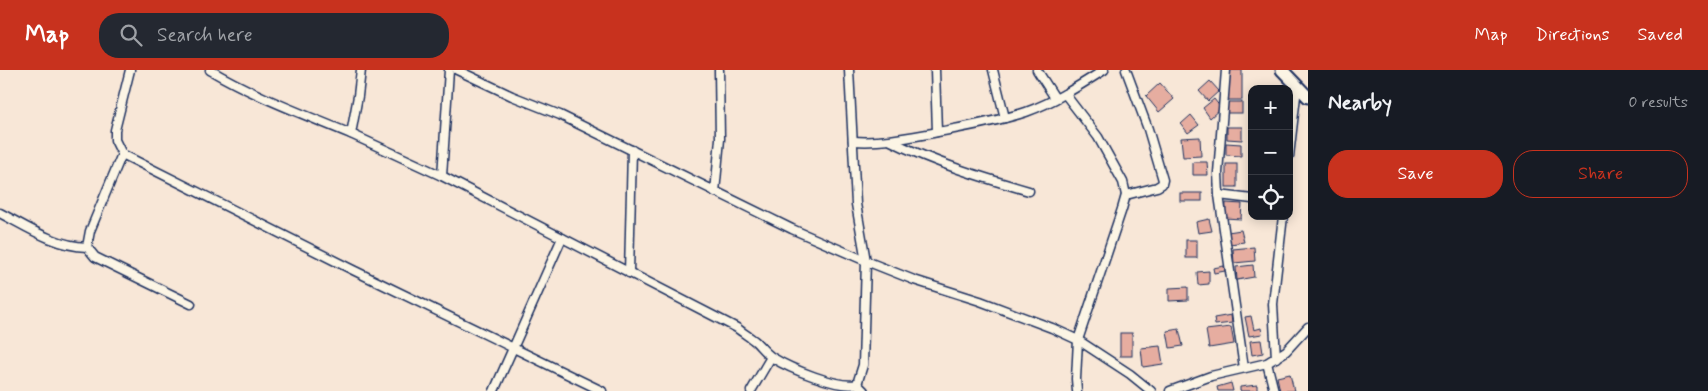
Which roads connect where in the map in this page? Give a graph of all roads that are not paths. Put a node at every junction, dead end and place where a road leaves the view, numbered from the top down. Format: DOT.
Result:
graph roads {
  1 [pos="130,70"];
  2 [pos="210,70"];
  3 [pos="361,70"];
  4 [pos="449,70"];
  5 [pos="457,70"];
  6 [pos="719,70"];
  7 [pos="850,70"];
  8 [pos="935,70"];
  9 [pos="993,70"];
  10 [pos="1037,70"];
  11 [pos="1104,70"];
  12 [pos="1126,70"];
  13 [pos="1226,70"];
  14 [pos="1282,70"];
  15 [pos="219,73"];
  16 [pos="1297,87"];
  17 [pos="1066,94"];
  18 [pos="1308,97"];
  19 [pos="1055,98"];
  20 [pos="1005,118"];
  21 [pos="1292,130"];
  22 [pos="937,132"];
  23 [pos="351,134"];
  24 [pos="853,141"];
  25 [pos="891,141"];
  26 [pos="632,150"];
  27 [pos="122,154"];
  28 [pos="442,176"];
  29 [pos="1029,191"];
  30 [pos="716,192"];
  31 [pos="1126,195"];
  32 [pos="1218,195"];
  33 [pos="1248,199"];
  34 [pos="0,214"];
  35 [pos="1283,220"];
  36 [pos="562,238"];
  37 [pos="86,247"];
  38 [pos="866,261"];
  39 [pos="629,273"];
  40 [pos="191,304"];
  41 [pos="1308,327"];
  42 [pos="1078,340"];
  43 [pos="513,346"];
  44 [pos="771,357"];
  45 [pos="1276,358"];
  46 [pos="1267,363"];
  47 [pos="1244,368"];
  48 [pos="857,384"];
  49 [pos="494,391"];
  50 [pos="602,391"];
  51 [pos="751,391"];
  52 [pos="864,391"];
  53 [pos="1077,391"];
  54 [pos="1151,391"];
  55 [pos="1170,391"];
  56 [pos="1274,391"];
  1 -- 27 [label="street"];
  2 -- 15 [label="street"];
  3 -- 23 [label="street"];
  4 -- 28 [label="street"];
  5 -- 26 [label="street"];
  6 -- 30 [label="street"];
  7 -- 24 [label="street"];
  8 -- 22 [label="street"];
  9 -- 20 [label="street"];
  10 -- 19 [label="street"];
  11 -- 17 [label="street"];
  12 -- 31 [label="street"];
  13 -- 32 [label="street"];
  14 -- 16 [label="street"];
  15 -- 23 [label="street"];
  16 -- 18 [label="street"];
  16 -- 21 [label="street"];
  17 -- 19 [label="street"];
  17 -- 31 [label="street"];
  19 -- 20 [label="street"];
  20 -- 22 [label="street"];
  22 -- 25 [label="street"];
  23 -- 28 [label="street"];
  24 -- 25 [label="street"];
  24 -- 38 [label="street"];
  25 -- 29 [label="street"];
  26 -- 30 [label="street"];
  26 -- 39 [label="street"];
  27 -- 37 [label="street"];
  27 -- 43 [label="street"];
  28 -- 36 [label="street"];
  30 -- 38 [label="street"];
  31 -- 42 [label="street"];
  32 -- 33 [label="street"];
  32 -- 47 [label="street"];
  34 -- 37 [label="street"];
  35 -- 45 [label="street"];
  36 -- 39 [label="street"];
  36 -- 43 [label="street"];
  37 -- 40 [label="street"];
  38 -- 42 [label="street"];
  38 -- 48 [label="street"];
  39 -- 44 [label="street"];
  41 -- 45 [label="street"];
  42 -- 53 [label="street"];
  42 -- 54 [label="street"];
  43 -- 49 [label="street"];
  43 -- 50 [label="street"];
  44 -- 48 [label="street"];
  44 -- 51 [label="street"];
  45 -- 46 [label="street"];
  46 -- 47 [label="street"];
  46 -- 56 [label="street"];
  47 -- 55 [label="street"];
  48 -- 52 [label="street"];
}
